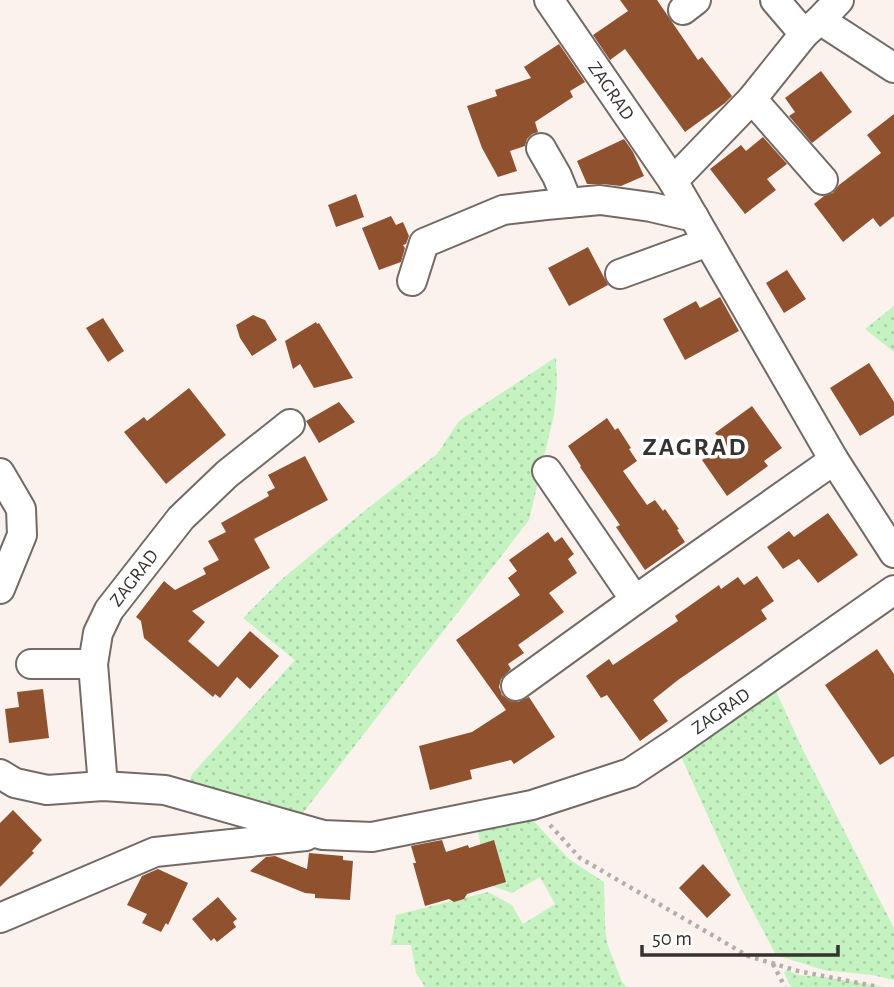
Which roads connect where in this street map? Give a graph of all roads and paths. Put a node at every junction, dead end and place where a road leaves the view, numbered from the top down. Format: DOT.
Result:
graph roads {
  1 [pos="549,0"];
  2 [pos="775,0"];
  3 [pos="839,0"];
  4 [pos="812,27"];
  5 [pos="894,68"];
  6 [pos="752,99"];
  7 [pos="541,148"];
  8 [pos="823,180"];
  9 [pos="673,181"];
  10 [pos="568,203"];
  11 [pos="694,217"];
  12 [pos="708,242"];
  13 [pos="620,274"];
  14 [pos="412,281"];
  15 [pos="290,424"];
  16 [pos="834,460"];
  17 [pos="547,471"];
  18 [pos="0,473"];
  19 [pos="894,553"];
  20 [pos="0,589"];
  21 [pos="894,590"];
  22 [pos="635,600"];
  23 [pos="31,664"];
  24 [pos="93,664"];
  25 [pos="516,686"];
  26 [pos="0,774"];
  27 [pos="103,786"];
  28 [pos="532,805"];
  29 [pos="323,835"];
  30 [pos="0,918"];
  31 [pos="772,963"];
  32 [pos="785,987"];
  33 [pos="879,987"];
  1 -- 9 [label="street, ZAGRAD"];
  2 -- 4 [label="street"];
  3 -- 4 [label="street"];
  4 -- 5 [label="street"];
  4 -- 6 [label="street"];
  6 -- 8 [label="street"];
  6 -- 9 [label="street"];
  7 -- 10 [label="street"];
  9 -- 11 [label="street, ZAGRAD"];
  10 -- 11 [label="street"];
  10 -- 14 [label="street"];
  11 -- 12 [label="street, ZAGRAD"];
  12 -- 13 [label="street"];
  12 -- 16 [label="street, ZAGRAD"];
  15 -- 24 [label="street, ZAGRAD"];
  16 -- 19 [label="street, ZAGRAD"];
  16 -- 22 [label="street"];
  17 -- 22 [label="street"];
  18 -- 20 [label="street"];
  21 -- 28 [label="street, ZAGRAD"];
  22 -- 25 [label="street"];
  23 -- 24 [label="street"];
  24 -- 27 [label="street, ZAGRAD"];
  26 -- 27 [label="street, ZAGRAD"];
  27 -- 29 [label="street, ZAGRAD"];
  28 -- 29 [label="street, ZAGRAD"];
  28 -- 31 [label="path"];
  29 -- 30 [label="street"];
  31 -- 32 [label="path"];
  31 -- 33 [label="path"];
}
